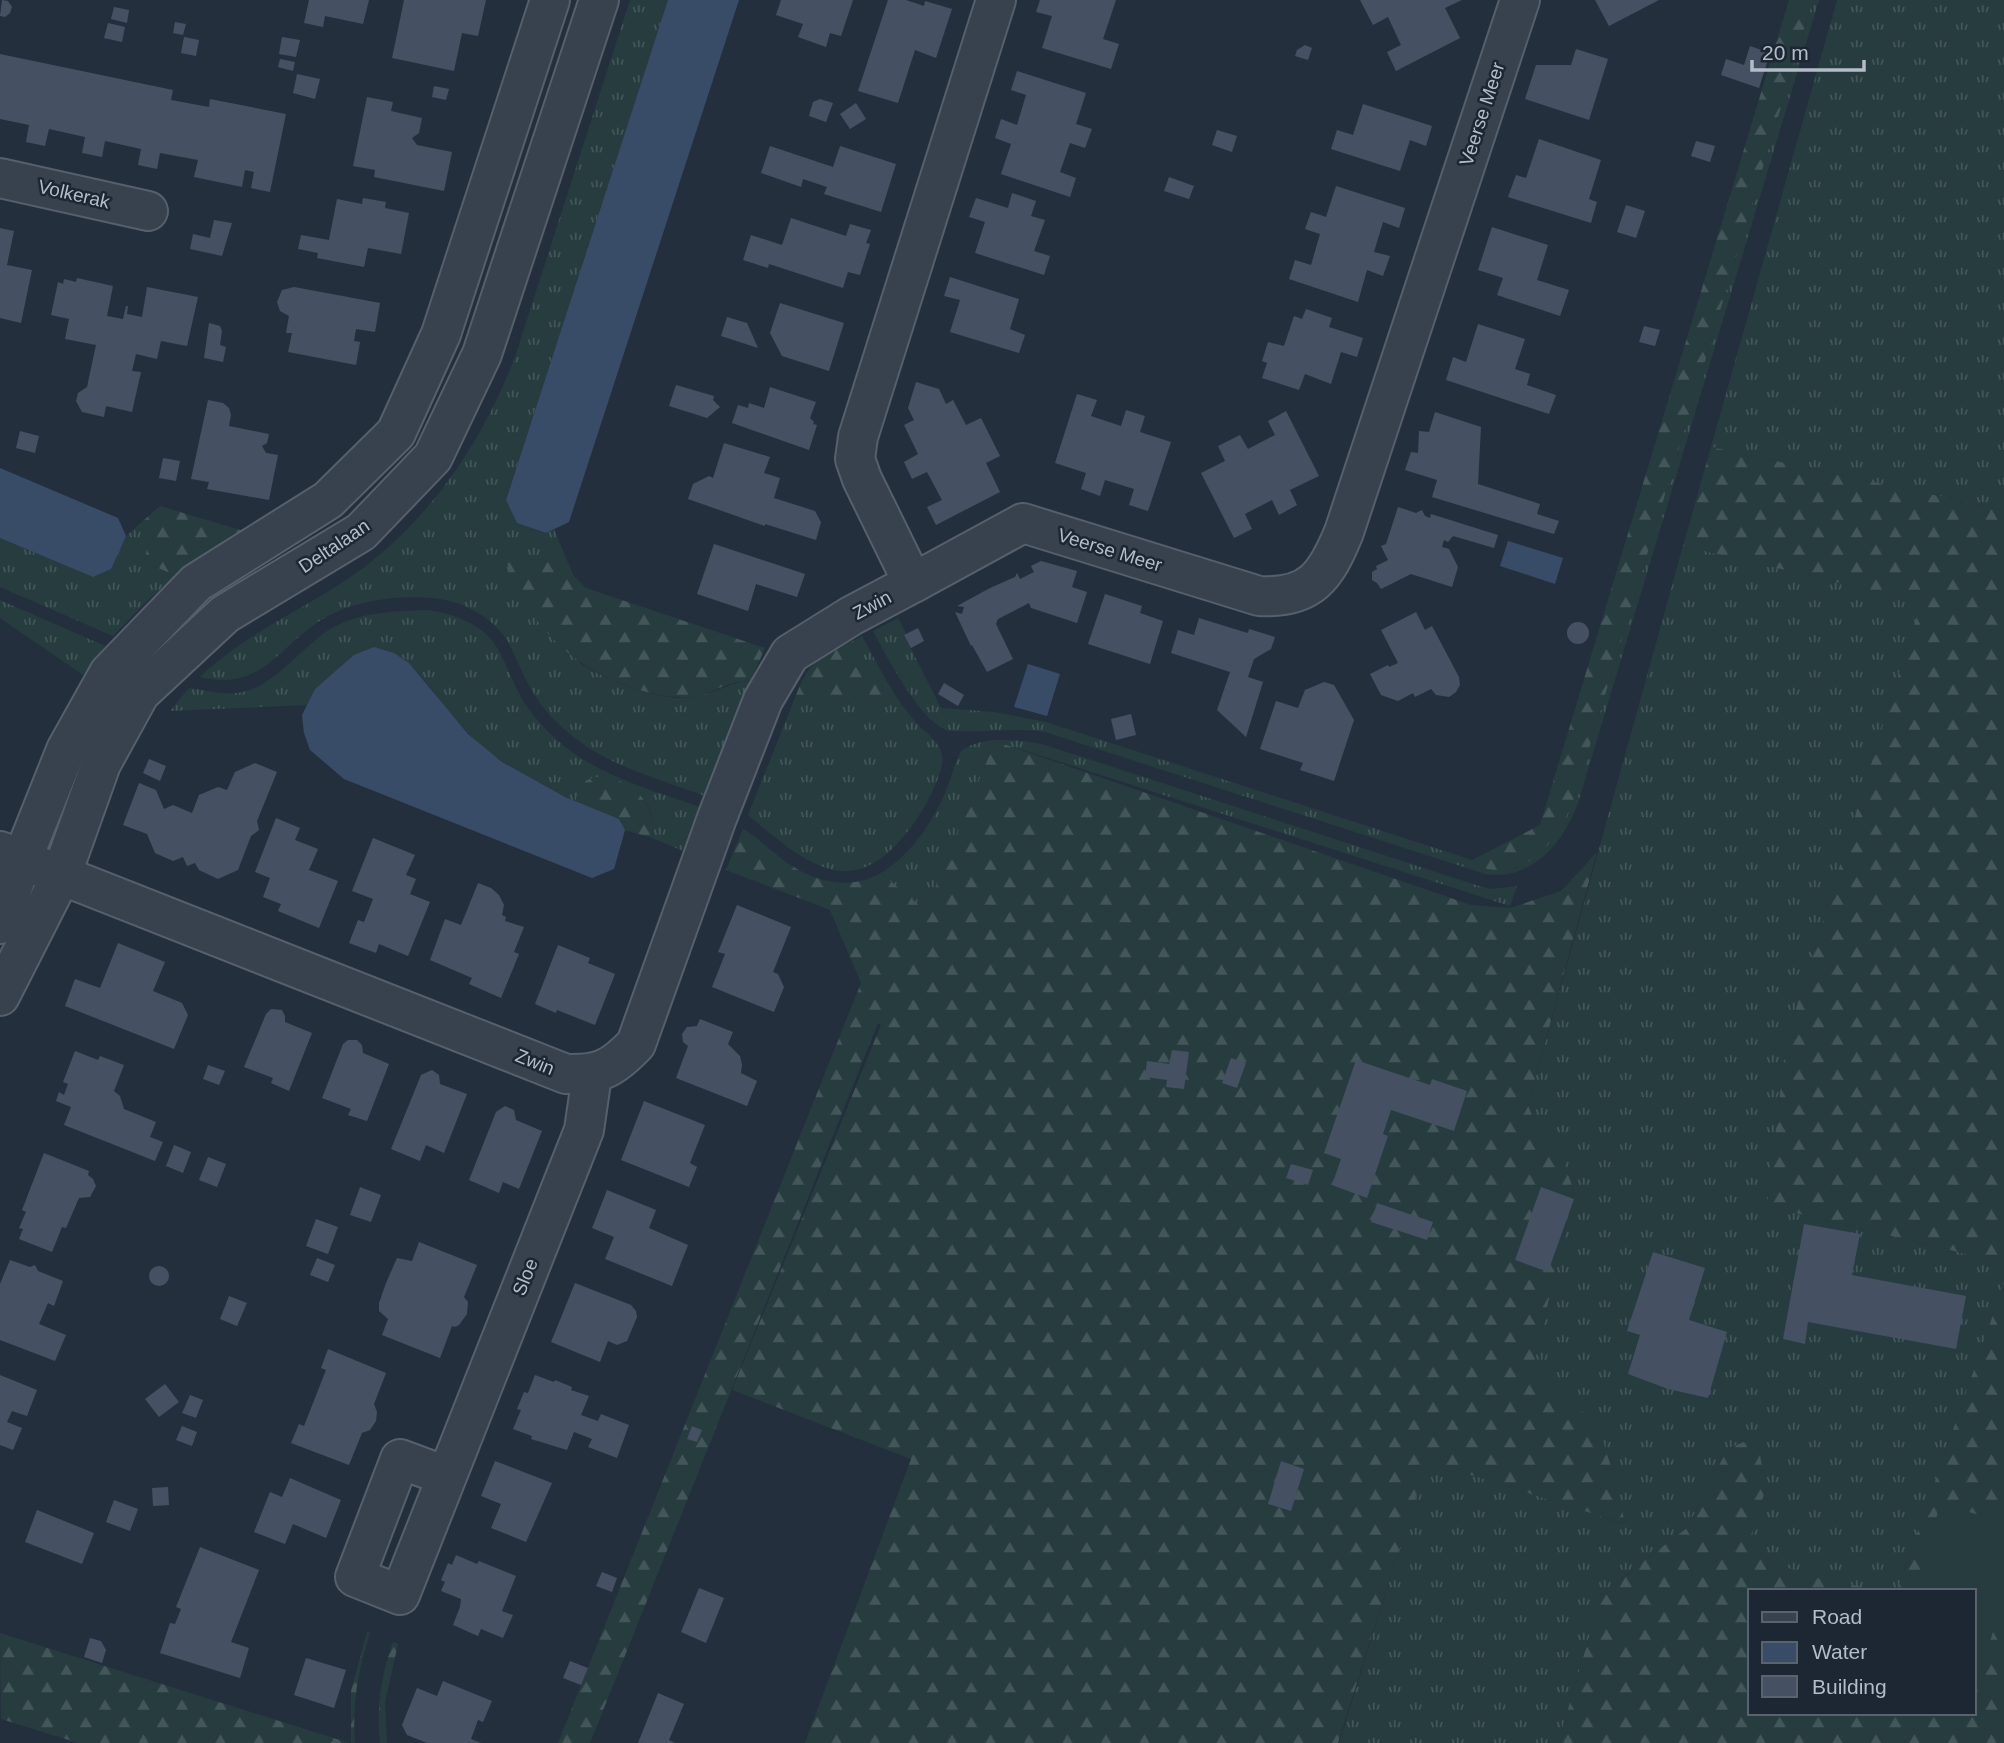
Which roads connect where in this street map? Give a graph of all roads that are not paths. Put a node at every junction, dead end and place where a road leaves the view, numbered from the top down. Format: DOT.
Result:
graph roads {
  1 [pos="550,0"];
  2 [pos="599,0"];
  3 [pos="996,0"];
  4 [pos="1520,0"];
  5 [pos="0,178"];
  6 [pos="148,211"];
  7 [pos="913,583"];
  8 [pos="11,856"];
  9 [pos="61,876"];
  10 [pos="0,924"];
  11 [pos="0,996"];
  12 [pos="592,1074"];
  13 [pos="446,1476"];
  1 -- 8 [label="street"];
  2 -- 9 [label="street, Deltalaan"];
  3 -- 7 [label="street"];
  4 -- 7 [label="street, Veerse Meer"];
  5 -- 6 [label="street, Volkerak"];
  7 -- 12 [label="street, Zwin"];
  8 -- 9 [label="street, Zwin"];
  8 -- 10 [label="street"];
  9 -- 11 [label="street, Deltalaan"];
  9 -- 12 [label="street, Zwin"];
  12 -- 13 [label="street, Sloe"];
}
